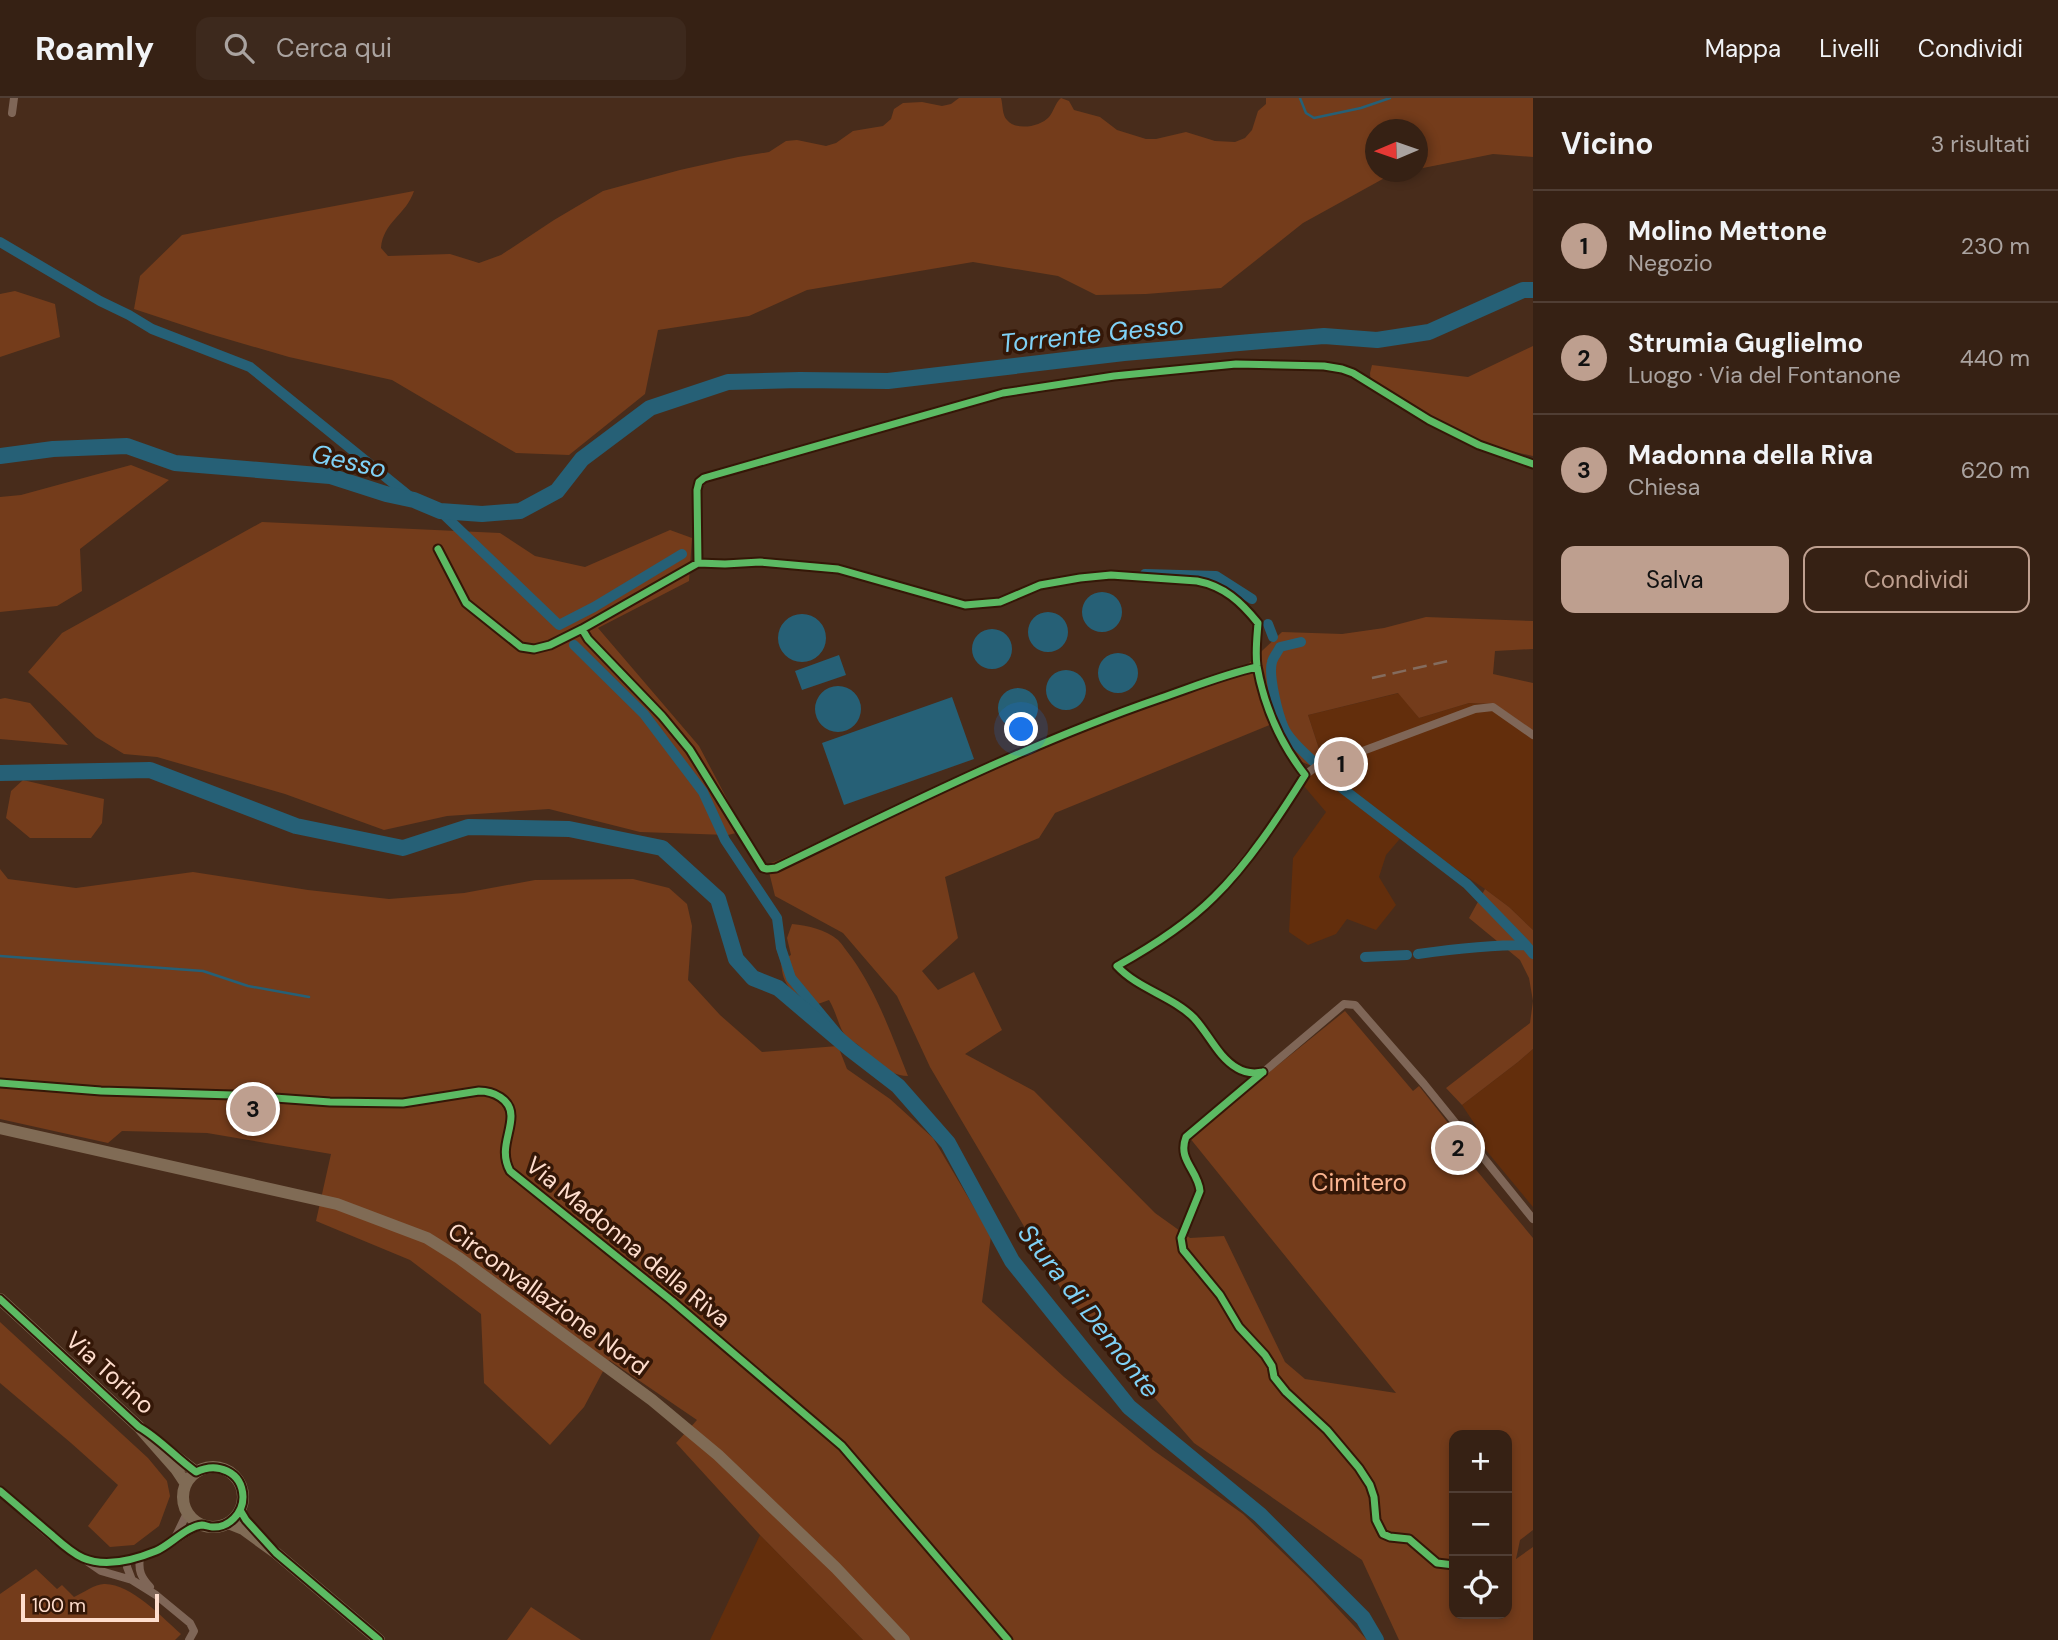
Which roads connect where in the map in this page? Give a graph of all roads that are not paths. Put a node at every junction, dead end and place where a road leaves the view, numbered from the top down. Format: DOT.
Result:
graph roads {
  1 [pos="14,98"];
  2 [pos="12,113"];
  3 [pos="1533,735"];
  4 [pos="1263,1072"];
  5 [pos="0,1083"];
  6 [pos="1247,1086"];
  7 [pos="0,1128"];
  8 [pos="1533,1219"];
  9 [pos="0,1299"];
  10 [pos="139,1427"];
  11 [pos="196,1472"];
  12 [pos="186,1484"];
  13 [pos="0,1491"];
  14 [pos="240,1510"];
  15 [pos="187,1513"];
  16 [pos="228,1523"];
  17 [pos="201,1525"];
  18 [pos="174,1539"];
  19 [pos="276,1553"];
  20 [pos="83,1558"];
  21 [pos="141,1558"];
  22 [pos="127,1560"];
  23 [pos="132,1580"];
  24 [pos="156,1595"];
  25 [pos="189,1640"];
  26 [pos="379,1640"];
  27 [pos="904,1640"];
  28 [pos="1008,1640"];
  1 -- 2 [label="street"];
  3 -- 4 [label="street"];
  4 -- 6 [label="street"];
  4 -- 8 [label="street"];
  5 -- 28 [label="street, Via Madonna della Riva"];
  7 -- 27 [label="main road, Circonvallazione Nord"];
  9 -- 10 [label="main road, Via Torino"];
  10 -- 11 [label="main road, Via Torino"];
  10 -- 12 [label="main road, Via Torino"];
  11 -- 12 [label="main road"];
  11 -- 14 [label="main road"];
  12 -- 15 [label="main road"];
  13 -- 20 [label="street"];
  14 -- 16 [label="main road"];
  14 -- 19 [label="main road"];
  15 -- 17 [label="main road"];
  15 -- 18 [label="street"];
  16 -- 17 [label="main road"];
  16 -- 19 [label="main road"];
  17 -- 18 [label="street"];
  18 -- 21 [label="street"];
  19 -- 26 [label="main road"];
  20 -- 22 [label="street"];
  20 -- 23 [label="street"];
  21 -- 22 [label="street"];
  21 -- 24 [label="street"];
  22 -- 23 [label="street"];
  23 -- 24 [label="street"];
  24 -- 25 [label="street"];
}
